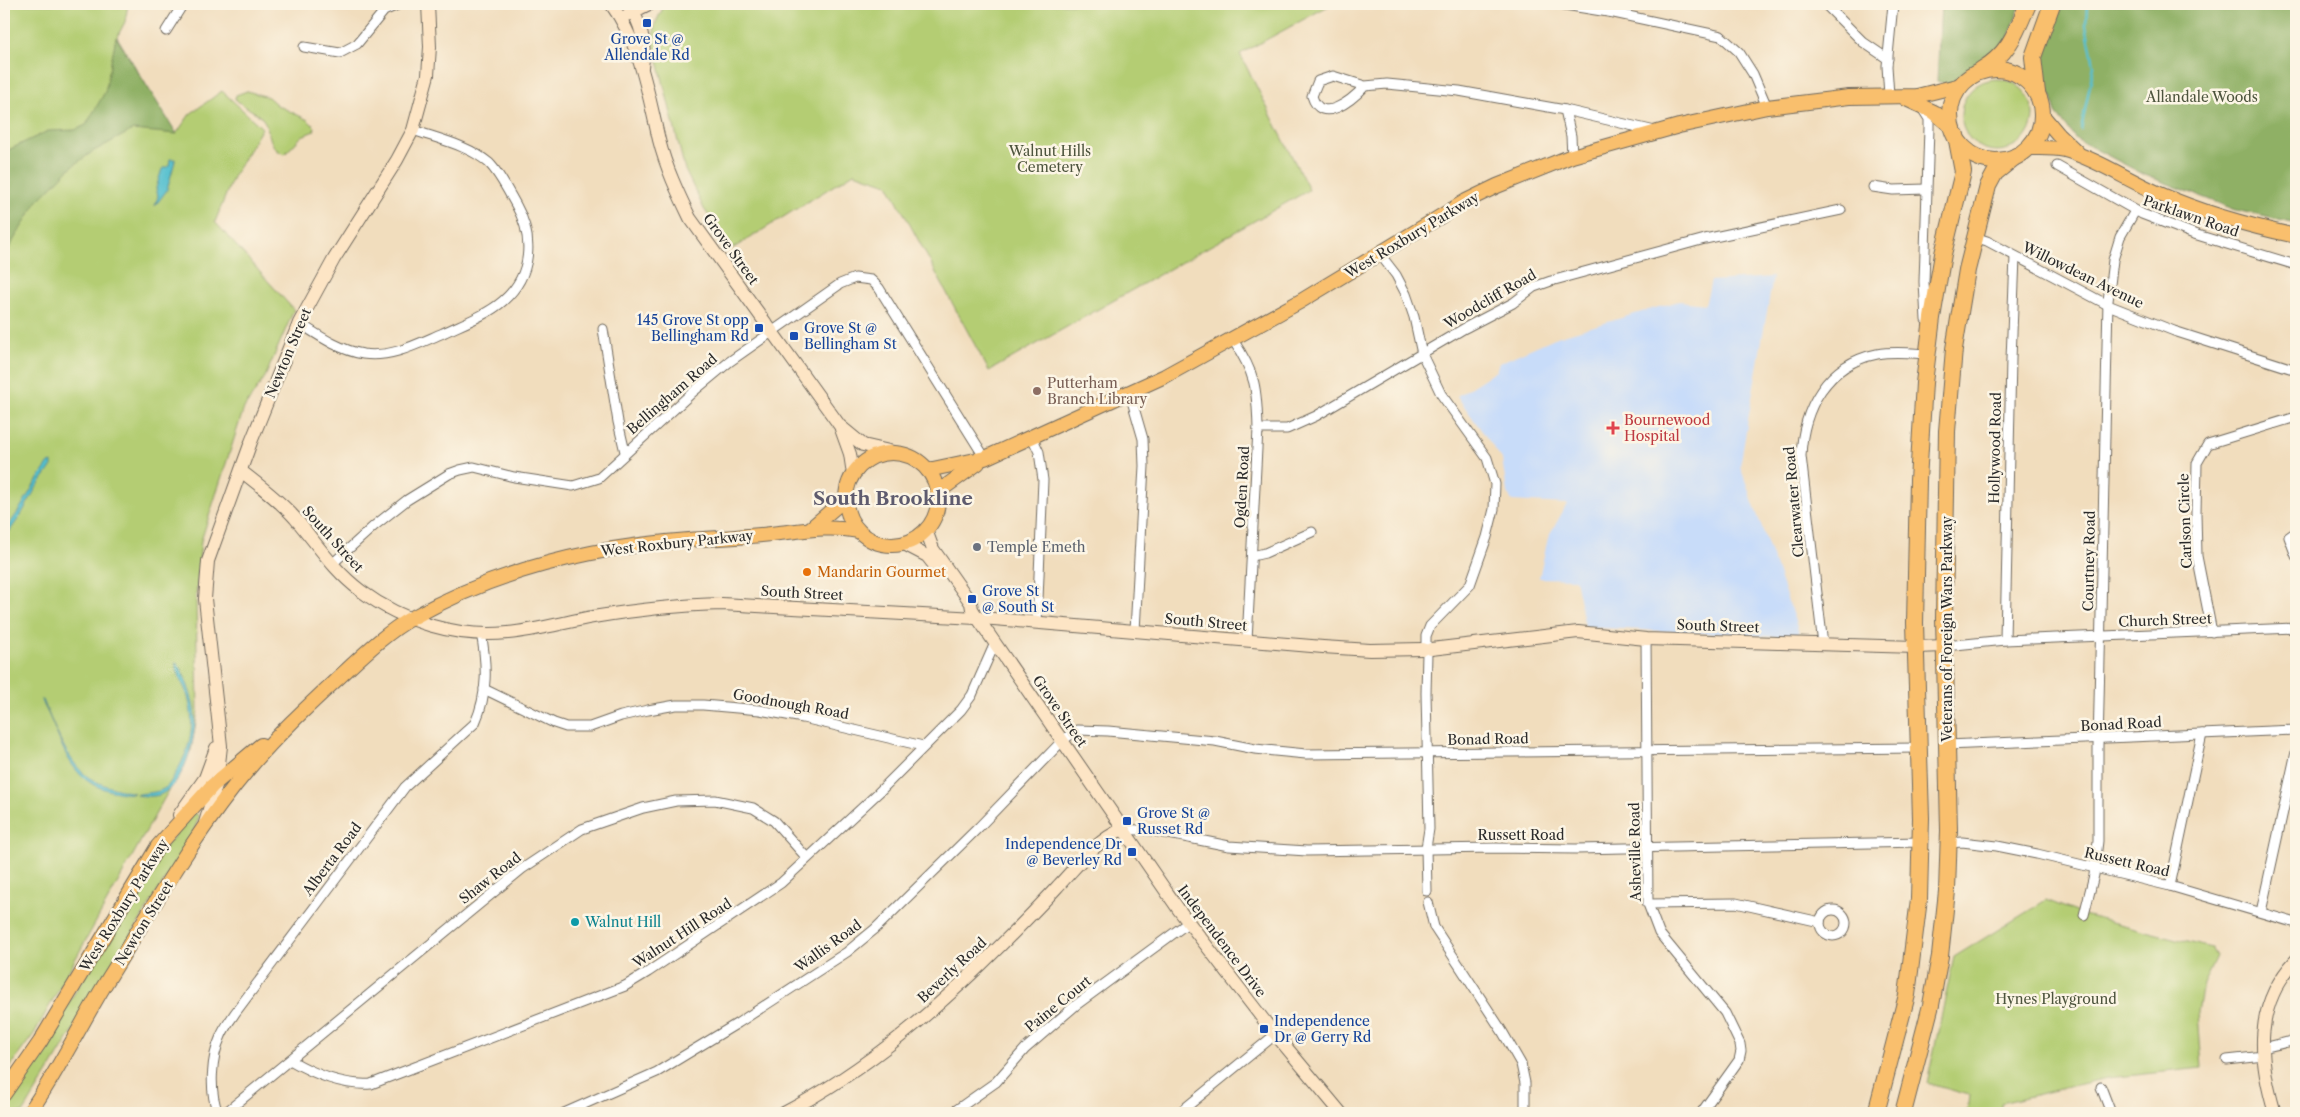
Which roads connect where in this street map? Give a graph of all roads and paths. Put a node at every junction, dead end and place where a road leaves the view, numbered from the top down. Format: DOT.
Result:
graph roads {
  1 [pos="183,4"];
  2 [pos="400,4"];
  3 [pos="428,4"];
  4 [pos="611,4"];
  5 [pos="649,4"];
  6 [pos="1559,4"];
  7 [pos="1825,4"];
  8 [pos="1893,4"];
  9 [pos="2028,4"];
  10 [pos="2052,4"];
  11 [pos="631,6"];
  12 [pos="621,18"];
  13 [pos="166,31"];
  14 [pos="304,47"];
  15 [pos="1888,59"];
  16 [pos="642,67"];
  17 [pos="1975,74"];
  18 [pos="1962,85"];
  19 [pos="1364,86"];
  20 [pos="2038,95"];
  21 [pos="1894,96"];
  22 [pos="1919,103"];
  23 [pos="1767,107"];
  24 [pos="1565,110"];
  25 [pos="2042,114"];
  26 [pos="413,130"];
  27 [pos="1954,131"];
  28 [pos="1655,132"];
  29 [pos="2022,152"];
  30 [pos="1572,156"];
  31 [pos="2081,156"];
  32 [pos="2056,166"];
  33 [pos="1873,187"];
  34 [pos="1926,189"];
  35 [pos="1840,210"];
  36 [pos="2134,211"];
  37 [pos="2296,236"];
  38 [pos="1974,237"];
  39 [pos="1379,253"];
  40 [pos="2015,257"];
  41 [pos="2296,265"];
  42 [pos="2108,305"];
  43 [pos="299,322"];
  44 [pos="603,328"];
  45 [pos="772,332"];
  46 [pos="1233,340"];
  47 [pos="1422,354"];
  48 [pos="1927,354"];
  49 [pos="2296,370"];
  50 [pos="1130,394"];
  51 [pos="2296,417"];
  52 [pos="840,426"];
  53 [pos="1258,429"];
  54 [pos="1032,437"];
  55 [pos="625,452"];
  56 [pos="898,453"];
  57 [pos="985,458"];
  58 [pos="928,470"];
  59 [pos="241,471"];
  60 [pos="853,474"];
  61 [pos="938,495"];
  62 [pos="845,499"];
  63 [pos="811,528"];
  64 [pos="926,530"];
  65 [pos="858,531"];
  66 [pos="1312,532"];
  67 [pos="2296,532"];
  68 [pos="904,544"];
  69 [pos="1252,556"];
  70 [pos="2296,556"];
  71 [pos="332,564"];
  72 [pos="972,609"];
  73 [pos="410,619"];
  74 [pos="979,620"];
  75 [pos="1037,623"];
  76 [pos="2296,628"];
  77 [pos="1135,631"];
  78 [pos="2212,632"];
  79 [pos="481,634"];
  80 [pos="2102,636"];
  81 [pos="1646,638"];
  82 [pos="1247,640"];
  83 [pos="2005,640"];
  84 [pos="995,643"];
  85 [pos="1823,644"];
  86 [pos="1944,646"];
  87 [pos="1916,647"];
  88 [pos="1427,649"];
  89 [pos="484,689"];
  90 [pos="220,720"];
  91 [pos="293,720"];
  92 [pos="2296,730"];
  93 [pos="2202,734"];
  94 [pos="2098,739"];
  95 [pos="1063,740"];
  96 [pos="1947,745"];
  97 [pos="923,746"];
  98 [pos="1919,748"];
  99 [pos="1647,750"];
  100 [pos="2296,752"];
  101 [pos="1426,754"];
  102 [pos="217,782"];
  103 [pos="1123,829"];
  104 [pos="202,832"];
  105 [pos="1921,842"];
  106 [pos="1949,843"];
  107 [pos="158,846"];
  108 [pos="1649,846"];
  109 [pos="1426,848"];
  110 [pos="808,858"];
  111 [pos="2094,868"];
  112 [pos="2170,886"];
  113 [pos="1427,891"];
  114 [pos="1428,902"];
  115 [pos="1648,904"];
  116 [pos="2261,912"];
  117 [pos="2084,915"];
  118 [pos="1188,922"];
  119 [pos="1820,922"];
  120 [pos="2296,923"];
  121 [pos="2296,960"];
  122 [pos="1276,1034"];
  123 [pos="2296,1040"];
  124 [pos="2263,1052"];
  125 [pos="290,1060"];
  126 [pos="2226,1060"];
  127 [pos="2101,1087"];
  128 [pos="4,1094"];
  129 [pos="29,1113"];
  130 [pos="218,1113"];
  131 [pos="225,1113"];
  132 [pos="564,1113"];
  133 [pos="784,1113"];
  134 [pos="952,1113"];
  135 [pos="1179,1113"];
  136 [pos="1341,1113"];
  137 [pos="1526,1113"];
  138 [pos="1701,1113"];
  139 [pos="1876,1113"];
  140 [pos="1903,1113"];
  141 [pos="2111,1113"];
  142 [pos="2275,1113"];
  1 -- 13 [label="street"];
  2 -- 14 [label="street"];
  3 -- 26 [label="main road, Newton Street"];
  4 -- 12 [label="main road, Grove Street"];
  5 -- 11 [label="main road"];
  6 -- 23 [label="street"];
  7 -- 15 [label="street"];
  8 -- 15 [label="street"];
  9 -- 17 [label="highway"];
  10 -- 20 [label="highway"];
  11 -- 12 [label="main road"];
  11 -- 16 [label="main road, Grove Street"];
  12 -- 16 [label="main road, Grove Street"];
  15 -- 21 [label="street"];
  16 -- 45 [label="main road, Grove Street"];
  17 -- 18 [label="highway"];
  17 -- 20 [label="highway"];
  18 -- 21 [label="main road, West Roxbury Parkway"];
  18 -- 27 [label="highway"];
  19 -- 19 [label="street"];
  19 -- 24 [label="street"];
  20 -- 25 [label="highway"];
  21 -- 22 [label="main road, West Roxbury Parkway"];
  21 -- 23 [label="main road, West Roxbury Parkway"];
  22 -- 27 [label="main road, West Roxbury Parkway"];
  22 -- 34 [label="street, Veterans of Foreign Wars Parkway"];
  23 -- 28 [label="main road, West Roxbury Parkway"];
  24 -- 28 [label="street"];
  24 -- 30 [label="street"];
  25 -- 29 [label="highway"];
  25 -- 31 [label="main road"];
  26 -- 43 [label="main road, Newton Street"];
  26 -- 43 [label="street"];
  27 -- 29 [label="highway"];
  27 -- 48 [label="highway, Veterans of Foreign Wars Parkway"];
  28 -- 30 [label="main road, West Roxbury Parkway"];
  29 -- 31 [label="main road"];
  29 -- 38 [label="highway, Veterans of Foreign Wars Parkway"];
  30 -- 39 [label="main road, West Roxbury Parkway"];
  31 -- 37 [label="main road"];
  32 -- 36 [label="street, Parklawn Road"];
  33 -- 34 [label="street"];
  34 -- 48 [label="street, Veterans of Foreign Wars Parkway"];
  35 -- 47 [label="street, Woodcliff Road"];
  36 -- 41 [label="street, Parklawn Road"];
  36 -- 42 [label="street, Courtney Road"];
  38 -- 40 [label="street, Willowdean Avenue"];
  38 -- 86 [label="highway, Veterans of Foreign Wars Parkway"];
  39 -- 46 [label="main road, West Roxbury Parkway"];
  39 -- 47 [label="street"];
  40 -- 42 [label="street, Willowdean Avenue"];
  40 -- 83 [label="street, Hollywood Road"];
  42 -- 49 [label="street, Willowdean Avenue"];
  42 -- 80 [label="street, Courtney Road"];
  43 -- 59 [label="main road, Newton Street"];
  44 -- 55 [label="street"];
  45 -- 52 [label="main road, Grove Street"];
  45 -- 55 [label="street, Bellingham Road"];
  45 -- 57 [label="street, Bellingham Road"];
  46 -- 50 [label="main road, West Roxbury Parkway"];
  46 -- 53 [label="street, Ogden Road"];
  47 -- 53 [label="street, Woodcliff Road"];
  47 -- 88 [label="street"];
  48 -- 85 [label="street, Clearwater Road"];
  48 -- 87 [label="highway, Veterans of Foreign Wars Parkway"];
  50 -- 54 [label="main road, West Roxbury Parkway"];
  50 -- 77 [label="street"];
  51 -- 78 [label="street, Carlson Circle"];
  52 -- 56 [label="main road, Grove Street"];
  52 -- 60 [label="main road, Grove Street"];
  53 -- 69 [label="street, Ogden Road"];
  54 -- 57 [label="main road, West Roxbury Parkway"];
  54 -- 75 [label="street"];
  55 -- 71 [label="street, Bellingham Road"];
  56 -- 58 [label="main road"];
  56 -- 60 [label="main road"];
  57 -- 58 [label="main road, West Roxbury Parkway"];
  57 -- 61 [label="main road, West Roxbury Parkway"];
  58 -- 61 [label="main road"];
  59 -- 71 [label="main road, South Street"];
  59 -- 90 [label="main road, Newton Street"];
  60 -- 62 [label="main road"];
  61 -- 64 [label="main road"];
  62 -- 63 [label="main road"];
  62 -- 65 [label="main road"];
  63 -- 65 [label="main road, West Roxbury Parkway"];
  63 -- 73 [label="main road, West Roxbury Parkway"];
  64 -- 68 [label="main road"];
  64 -- 72 [label="main road, Grove Street"];
  65 -- 68 [label="main road"];
  66 -- 69 [label="street"];
  67 -- 70 [label="street"];
  68 -- 72 [label="main road, Grove Street"];
  69 -- 82 [label="street, Ogden Road"];
  71 -- 73 [label="main road, South Street"];
  72 -- 74 [label="main road, Grove Street"];
  73 -- 79 [label="main road, South Street"];
  73 -- 91 [label="main road, West Roxbury Parkway"];
  74 -- 75 [label="main road, South Street"];
  74 -- 79 [label="main road, South Street"];
  74 -- 84 [label="main road, Grove Street"];
  75 -- 77 [label="main road, South Street"];
  76 -- 78 [label="street, Church Street"];
  77 -- 82 [label="main road, South Street"];
  78 -- 80 [label="street, Church Street"];
  79 -- 89 [label="street, Alberta Road"];
  80 -- 83 [label="street, Church Street"];
  80 -- 94 [label="street, Courtney Road"];
  81 -- 85 [label="main road, South Street"];
  81 -- 88 [label="main road, South Street"];
  81 -- 99 [label="street, Asheville Road"];
  82 -- 88 [label="main road, South Street"];
  83 -- 86 [label="street, South Street"];
  84 -- 95 [label="main road, Grove Street"];
  84 -- 97 [label="street, Walnut Hill Road"];
  85 -- 87 [label="main road, South Street"];
  86 -- 87 [label="main road, South Street"];
  86 -- 96 [label="highway, Veterans of Foreign Wars Parkway"];
  87 -- 98 [label="highway, Veterans of Foreign Wars Parkway"];
  88 -- 101 [label="street"];
  89 -- 97 [label="street, Goodnough Road"];
  89 -- 130 [label="street, Alberta Road"];
  90 -- 102 [label="main road, Newton Street"];
  90 -- 107 [label="main road, Newton Street"];
  91 -- 102 [label="main road, West Roxbury Parkway"];
  91 -- 104 [label="main road, West Roxbury Parkway"];
  92 -- 93 [label="street, Bonad Road"];
  93 -- 94 [label="street, Bonad Road"];
  93 -- 112 [label="street"];
  94 -- 96 [label="street, Bonad Road"];
  94 -- 111 [label="street, Courtney Road"];
  95 -- 101 [label="street, Bonad Road"];
  95 -- 103 [label="main road, Grove Street"];
  95 -- 132 [label="street, Wallis Road"];
  96 -- 106 [label="highway, Veterans of Foreign Wars Parkway"];
  97 -- 110 [label="street, Walnut Hill Road"];
  98 -- 99 [label="street, Bonad Road"];
  98 -- 105 [label="highway, Veterans of Foreign Wars Parkway"];
  99 -- 101 [label="street, Bonad Road"];
  99 -- 108 [label="street, Asheville Road"];
  100 -- 116 [label="street"];
  101 -- 109 [label="street"];
  102 -- 104 [label="main road, Newton Street"];
  102 -- 107 [label="main road, West Roxbury Parkway"];
  103 -- 109 [label="street, Russett Road"];
  103 -- 118 [label="main road, Independence Drive"];
  103 -- 133 [label="main road, Beverly Road"];
  104 -- 129 [label="main road, Newton Street"];
  105 -- 108 [label="street, Russett Road"];
  105 -- 139 [label="highway, Veterans of Foreign Wars Parkway"];
  106 -- 111 [label="street, Russett Road"];
  106 -- 140 [label="highway, Veterans of Foreign Wars Parkway"];
  107 -- 128 [label="main road, West Roxbury Parkway"];
  108 -- 109 [label="street, Russett Road"];
  108 -- 115 [label="street, Asheville Road"];
  109 -- 113 [label="street"];
  110 -- 125 [label="street, Walnut Hill Road"];
  110 -- 125 [label="street, Shaw Road"];
  111 -- 112 [label="street, Russett Road"];
  111 -- 117 [label="street, Courtney Road"];
  112 -- 116 [label="street, Russett Road"];
  114 -- 137 [label="street"];
  115 -- 119 [label="street"];
  115 -- 138 [label="street, Asheville Road"];
  116 -- 120 [label="street, Russett Road"];
  118 -- 122 [label="main road, Independence Drive"];
  118 -- 134 [label="street, Paine Court"];
  121 -- 124 [label="main road"];
  122 -- 135 [label="street"];
  122 -- 136 [label="main road, Independence Drive"];
  123 -- 124 [label="street"];
  124 -- 126 [label="street"];
  124 -- 142 [label="main road"];
  125 -- 131 [label="street, Shaw Road"];
  127 -- 141 [label="street"];
}
